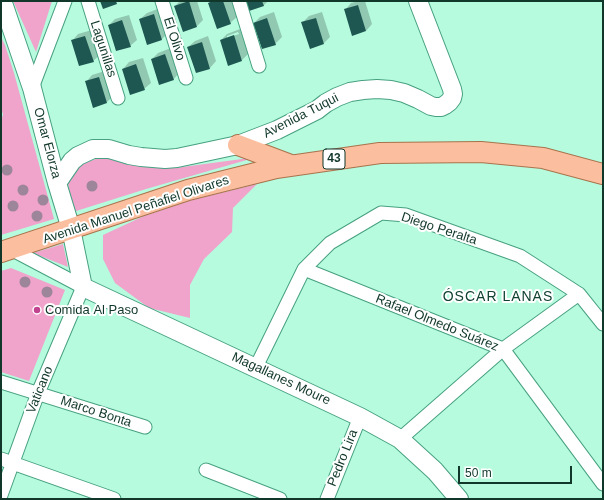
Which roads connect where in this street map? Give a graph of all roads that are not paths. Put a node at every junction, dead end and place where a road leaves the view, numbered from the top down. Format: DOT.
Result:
graph roads {
  1 [pos="65,1"];
  2 [pos="88,1"];
  3 [pos="162,1"];
  4 [pos="239,1"];
  5 [pos="418,1"];
  6 [pos="1,3"];
  7 [pos="259,66"];
  8 [pos="186,78"];
  9 [pos="32,88"];
  10 [pos="118,98"];
  11 [pos="238,145"];
  12 [pos="291,165"];
  13 [pos="603,174"];
  14 [pos="57,183"];
  15 [pos="72,229"];
  16 [pos="6,251"];
  17 [pos="304,269"];
  18 [pos="83,287"];
  19 [pos="579,294"];
  20 [pos="603,324"];
  21 [pos="503,349"];
  22 [pos="256,367"];
  23 [pos="1,382"];
  24 [pos="38,393"];
  25 [pos="360,416"];
  26 [pos="145,428"];
  27 [pos="400,438"];
  28 [pos="7,461"];
  29 [pos="206,470"];
  30 [pos="603,484"];
  31 [pos="1,495"];
  32 [pos="114,499"];
  33 [pos="280,499"];
  34 [pos="326,499"];
  35 [pos="459,499"];
  1 -- 9 [label="street"];
  2 -- 10 [label="street, Lagunillas"];
  3 -- 8 [label="street, El Olivo"];
  4 -- 7 [label="street"];
  5 -- 11 [label="street, Avenida Tuqui"];
  6 -- 9 [label="street, Omar Elorza"];
  9 -- 14 [label="street, Omar Elorza"];
  11 -- 12 [label="main road"];
  11 -- 14 [label="street, Avenida Tuqui"];
  12 -- 13 [label="main road, Avenida Manuel Peñafiel Olivares / 43"];
  12 -- 15 [label="main road, Avenida Manuel Peñafiel Olivares / 43"];
  14 -- 15 [label="street, Omar Elorza"];
  15 -- 16 [label="main road, Avenida Manuel Peñafiel Olivares / 43"];
  15 -- 18 [label="street, Omar Elorza"];
  16 -- 18 [label="street"];
  17 -- 19 [label="street, Diego Peralta"];
  17 -- 21 [label="street, Rafael Olmedo Suárez"];
  17 -- 22 [label="street, Diego Peralta"];
  18 -- 22 [label="street, Magallanes Moure"];
  18 -- 24 [label="street, Vaticano"];
  19 -- 20 [label="street, Diego Peralta"];
  19 -- 21 [label="street"];
  21 -- 27 [label="street"];
  21 -- 30 [label="street, Rafael Olmedo Suárez"];
  22 -- 25 [label="street, Magallanes Moure"];
  23 -- 24 [label="street, Marco Bonta"];
  24 -- 26 [label="street, Marco Bonta"];
  24 -- 28 [label="street, Vaticano"];
  25 -- 27 [label="street, Magallanes Moure"];
  25 -- 34 [label="street, Pedro Lira"];
  27 -- 35 [label="street, Magallanes Moure"];
  28 -- 31 [label="street, Vaticano"];
  28 -- 32 [label="street"];
  29 -- 33 [label="street"];
}
